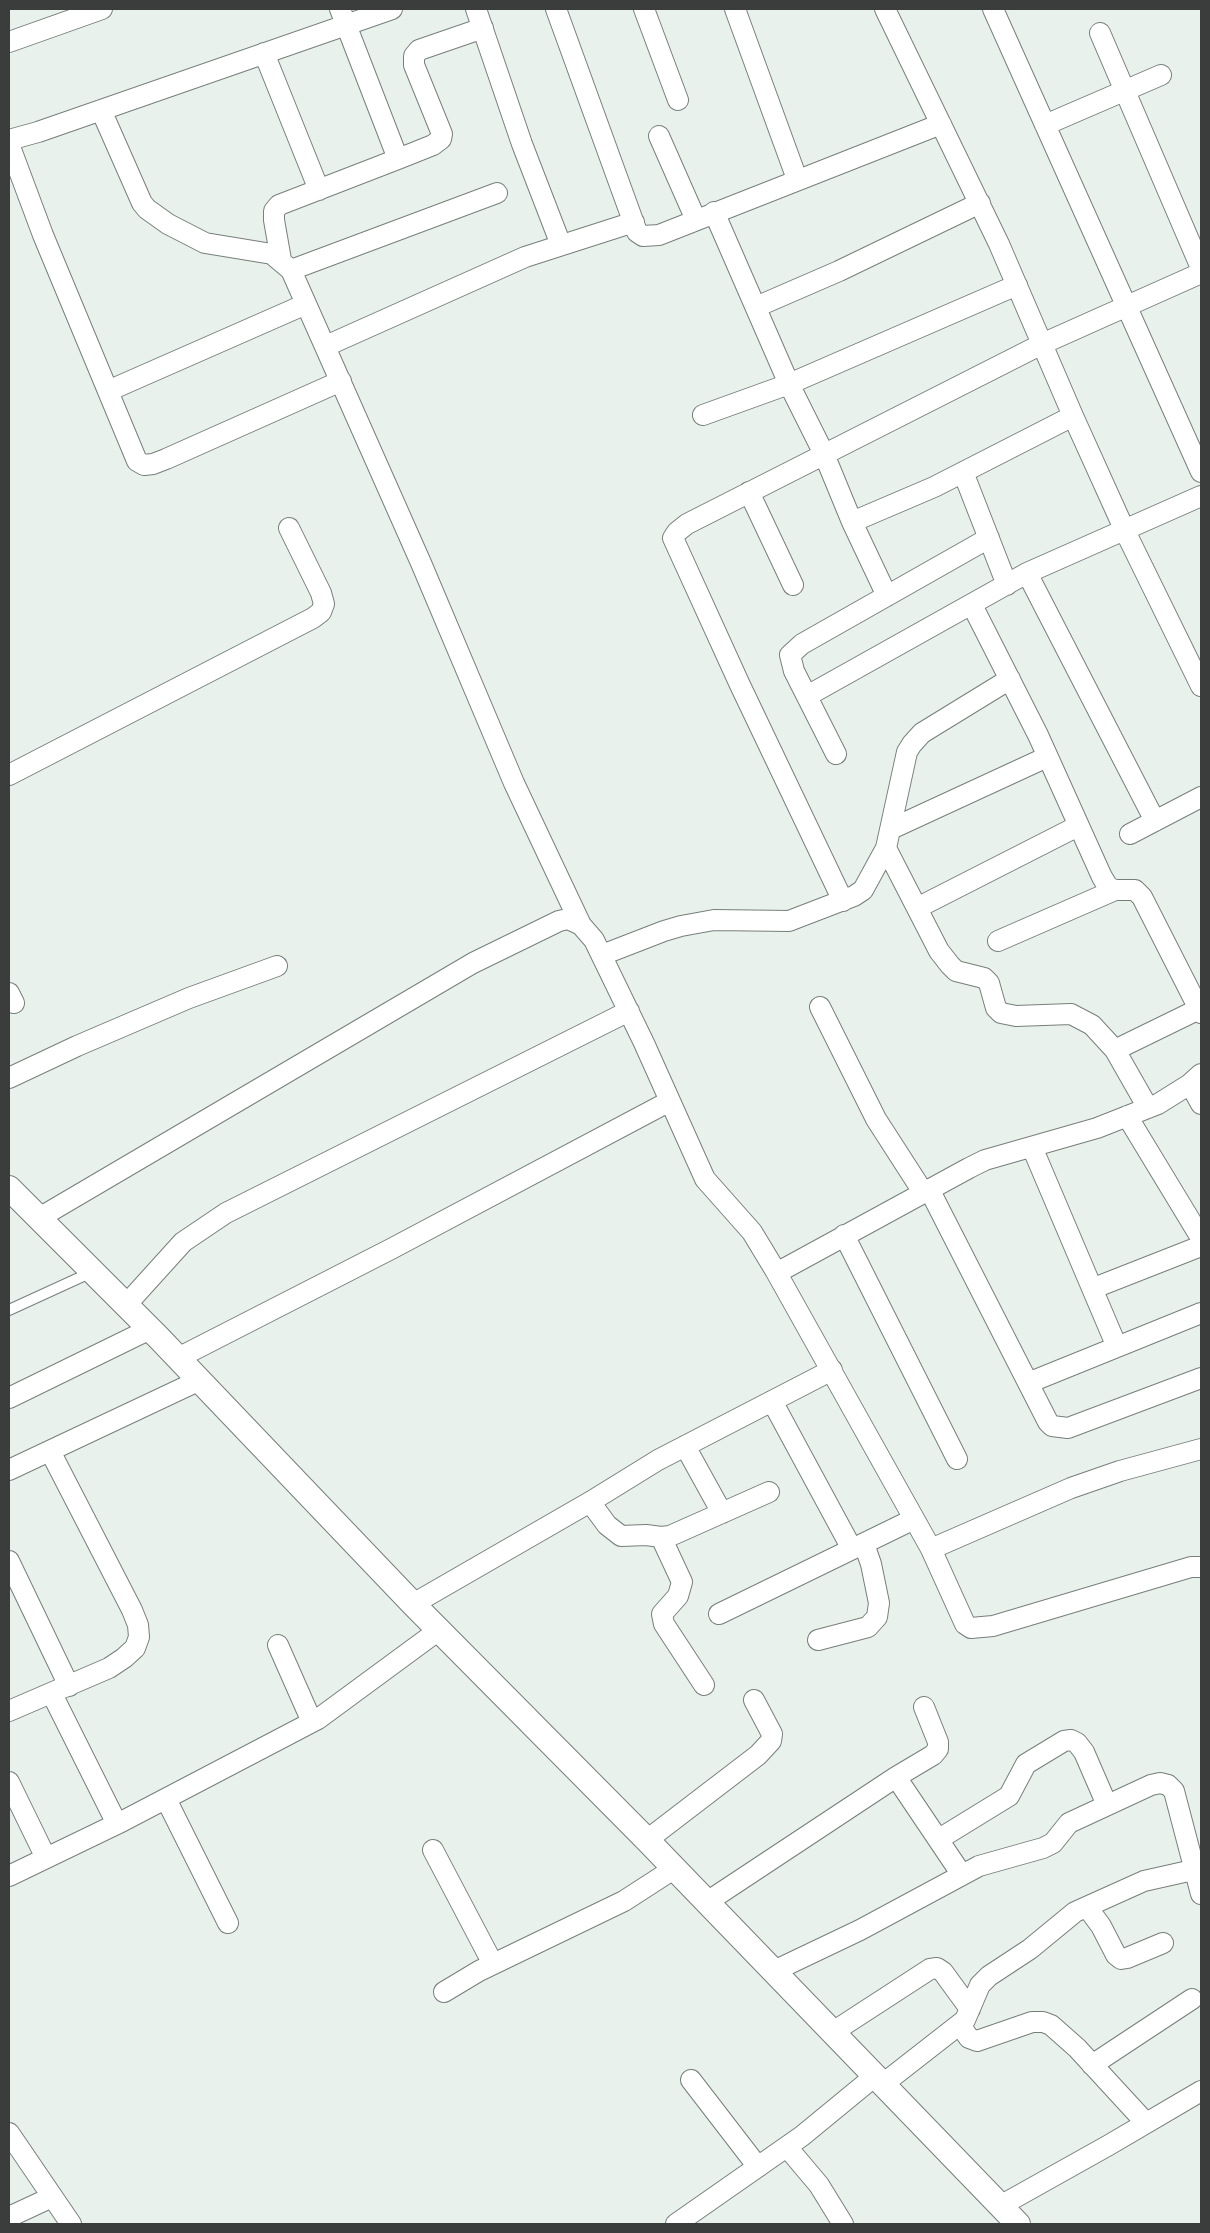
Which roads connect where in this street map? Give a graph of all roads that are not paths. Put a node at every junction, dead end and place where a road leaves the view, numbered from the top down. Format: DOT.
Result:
graph roads {
  1 [pos="102,9"];
  2 [pos="392,9"];
  3 [pos="476,9"];
  4 [pos="556,9"];
  5 [pos="644,9"];
  6 [pos="735,9"];
  7 [pos="885,9"];
  8 [pos="994,9"];
  9 [pos="343,17"];
  10 [pos="482,28"];
  11 [pos="1100,33"];
  12 [pos="9,42"];
  13 [pos="264,53"];
  14 [pos="1161,75"];
  15 [pos="1125,91"];
  16 [pos="678,100"];
  17 [pos="101,110"];
  18 [pos="941,124"];
  19 [pos="1046,125"];
  20 [pos="659,136"];
  21 [pos="9,142"];
  22 [pos="398,159"];
  23 [pos="797,179"];
  24 [pos="319,190"];
  25 [pos="497,193"];
  26 [pos="980,204"];
  27 [pos="705,216"];
  28 [pos="634,222"];
  29 [pos="561,245"];
  30 [pos="286,265"];
  31 [pos="1201,268"];
  32 [pos="1201,273"];
  33 [pos="1017,285"];
  34 [pos="306,304"];
  35 [pos="756,307"];
  36 [pos="1126,308"];
  37 [pos="1042,344"];
  38 [pos="326,346"];
  39 [pos="341,381"];
  40 [pos="789,384"];
  41 [pos="108,391"];
  42 [pos="703,415"];
  43 [pos="1073,416"];
  44 [pos="824,454"];
  45 [pos="963,472"];
  46 [pos="1201,472"];
  47 [pos="749,492"];
  48 [pos="1201,496"];
  49 [pos="852,522"];
  50 [pos="289,528"];
  51 [pos="1124,531"];
  52 [pos="989,538"];
  53 [pos="1027,573"];
  54 [pos="793,585"];
  55 [pos="1007,585"];
  56 [pos="887,596"];
  57 [pos="972,605"];
  58 [pos="1010,679"];
  59 [pos="1201,686"];
  60 [pos="807,696"];
  61 [pos="836,754"];
  62 [pos="1047,756"];
  63 [pos="9,775"];
  64 [pos="1201,797"];
  65 [pos="1155,821"];
  66 [pos="1078,826"];
  67 [pos="1130,834"];
  68 [pos="889,838"];
  69 [pos="1115,890"];
  70 [pos="843,901"];
  71 [pos="917,908"];
  72 [pos="581,925"];
  73 [pos="998,941"];
  74 [pos="602,956"];
  75 [pos="277,966"];
  76 [pos="820,1007"];
  77 [pos="629,1011"];
  78 [pos="1200,1011"];
  79 [pos="1115,1050"];
  80 [pos="9,1078"];
  81 [pos="1195,1079"];
  82 [pos="670,1101"];
  83 [pos="1201,1104"];
  84 [pos="1148,1108"];
  85 [pos="1126,1116"];
  86 [pos="1032,1147"];
  87 [pos="926,1190"];
  88 [pos="12,1197"];
  89 [pos="39,1218"];
  90 [pos="844,1235"];
  91 [pos="1201,1238"];
  92 [pos="1201,1246"];
  93 [pos="775,1270"];
  94 [pos="93,1272"];
  95 [pos="1094,1288"];
  96 [pos="126,1305"];
  97 [pos="9,1310"];
  98 [pos="1201,1313"];
  99 [pos="150,1329"];
  100 [pos="1117,1347"];
  101 [pos="178,1358"];
  102 [pos="832,1370"];
  103 [pos="1201,1378"];
  104 [pos="200,1380"];
  105 [pos="1028,1382"];
  106 [pos="9,1398"];
  107 [pos="772,1401"];
  108 [pos="685,1446"];
  109 [pos="1201,1449"];
  110 [pos="50,1451"];
  111 [pos="957,1459"];
  112 [pos="9,1470"];
  113 [pos="770,1492"];
  114 [pos="590,1502"];
  115 [pos="722,1513"];
  116 [pos="914,1519"];
  117 [pos="661,1537"];
  118 [pos="858,1547"];
  119 [pos="931,1549"];
  120 [pos="9,1561"];
  121 [pos="1201,1567"];
  122 [pos="413,1604"];
  123 [pos="719,1614"];
  124 [pos="439,1630"];
  125 [pos="818,1640"];
  126 [pos="278,1645"];
  127 [pos="704,1685"];
  128 [pos="60,1690"];
  129 [pos="754,1700"];
  130 [pos="924,1707"];
  131 [pos="9,1711"];
  132 [pos="312,1722"];
  133 [pos="896,1777"];
  134 [pos="9,1782"];
  135 [pos="166,1799"];
  136 [pos="1107,1805"];
  137 [pos="117,1824"];
  138 [pos="939,1839"];
  139 [pos="647,1840"];
  140 [pos="1195,1847"];
  141 [pos="433,1850"];
  142 [pos="46,1858"];
  143 [pos="675,1868"];
  144 [pos="1193,1870"];
  145 [pos="962,1875"];
  146 [pos="9,1876"];
  147 [pos="1201,1894"];
  148 [pos="707,1902"];
  149 [pos="1087,1907"];
  150 [pos="228,1923"];
  151 [pos="1163,1943"];
  152 [pos="493,1964"];
  153 [pos="774,1971"];
  154 [pos="444,1992"];
  155 [pos="1192,1999"];
  156 [pos="965,2017"];
  157 [pos="833,2032"];
  158 [pos="1092,2064"];
  159 [pos="691,2080"];
  160 [pos="879,2080"];
  161 [pos="1201,2091"];
  162 [pos="1146,2123"];
  163 [pos="9,2133"];
  164 [pos="787,2147"];
  165 [pos="758,2167"];
  166 [pos="52,2197"];
  167 [pos="1000,2206"];
  168 [pos="9,2217"];
  169 [pos="71,2224"];
  170 [pos="676,2224"];
  171 [pos="843,2224"];
  172 [pos="1018,2224"];
  1 -- 12 [label="street"];
  2 -- 9 [label="street"];
  3 -- 10 [label="street"];
  4 -- 28 [label="street"];
  5 -- 16 [label="street"];
  6 -- 23 [label="street"];
  7 -- 18 [label="street"];
  8 -- 19 [label="street"];
  9 -- 13 [label="street"];
  9 -- 22 [label="street"];
  10 -- 22 [label="street"];
  10 -- 29 [label="street"];
  11 -- 15 [label="street"];
  13 -- 17 [label="street"];
  13 -- 24 [label="street"];
  14 -- 15 [label="street"];
  15 -- 19 [label="street"];
  15 -- 31 [label="street"];
  17 -- 21 [label="street"];
  17 -- 30 [label="street"];
  18 -- 23 [label="street"];
  18 -- 26 [label="street"];
  19 -- 36 [label="street"];
  20 -- 27 [label="street"];
  21 -- 41 [label="street"];
  22 -- 24 [label="street"];
  23 -- 27 [label="street"];
  24 -- 30 [label="street"];
  25 -- 30 [label="street"];
  26 -- 33 [label="street"];
  26 -- 35 [label="street"];
  27 -- 28 [label="street"];
  27 -- 35 [label="street"];
  28 -- 29 [label="street"];
  29 -- 38 [label="street"];
  30 -- 34 [label="street"];
  32 -- 36 [label="street"];
  33 -- 37 [label="street"];
  33 -- 40 [label="street"];
  34 -- 38 [label="street"];
  34 -- 41 [label="street"];
  35 -- 40 [label="street"];
  36 -- 37 [label="street"];
  36 -- 46 [label="street"];
  37 -- 43 [label="street"];
  37 -- 44 [label="street"];
  38 -- 39 [label="street"];
  39 -- 41 [label="street"];
  39 -- 72 [label="street"];
  40 -- 42 [label="street"];
  40 -- 44 [label="street"];
  43 -- 45 [label="street"];
  43 -- 51 [label="street"];
  44 -- 47 [label="street"];
  44 -- 49 [label="street"];
  45 -- 49 [label="street"];
  45 -- 52 [label="street"];
  47 -- 54 [label="street"];
  47 -- 70 [label="street"];
  48 -- 51 [label="street"];
  49 -- 56 [label="street"];
  50 -- 63 [label="street"];
  51 -- 53 [label="street"];
  51 -- 59 [label="street"];
  52 -- 55 [label="street"];
  52 -- 56 [label="street"];
  53 -- 55 [label="street"];
  53 -- 65 [label="street"];
  55 -- 57 [label="street"];
  56 -- 60 [label="street"];
  57 -- 58 [label="street"];
  57 -- 60 [label="street"];
  58 -- 62 [label="street"];
  58 -- 68 [label="street"];
  60 -- 61 [label="street"];
  62 -- 66 [label="street"];
  62 -- 68 [label="street"];
  64 -- 65 [label="street"];
  65 -- 67 [label="street"];
  66 -- 69 [label="street"];
  66 -- 71 [label="street"];
  68 -- 70 [label="street"];
  68 -- 71 [label="street"];
  69 -- 73 [label="street"];
  69 -- 78 [label="street"];
  70 -- 74 [label="street"];
  71 -- 79 [label="street"];
  72 -- 74 [label="street"];
  72 -- 89 [label="street"];
  74 -- 77 [label="street"];
  75 -- 80 [label="street"];
  76 -- 87 [label="street"];
  77 -- 82 [label="street"];
  77 -- 96 [label="street"];
  78 -- 79 [label="street"];
  79 -- 84 [label="street"];
  81 -- 83 [label="street"];
  81 -- 84 [label="street"];
  82 -- 93 [label="street"];
  82 -- 101 [label="street"];
  84 -- 85 [label="street"];
  85 -- 86 [label="street"];
  85 -- 91 [label="street"];
  86 -- 87 [label="street"];
  86 -- 95 [label="street"];
  87 -- 90 [label="street"];
  87 -- 105 [label="street"];
  88 -- 89 [label="street"];
  89 -- 94 [label="street"];
  90 -- 93 [label="street"];
  90 -- 111 [label="street"];
  92 -- 95 [label="street"];
  93 -- 102 [label="street"];
  94 -- 96 [label="street"];
  94 -- 97 [label="lane"];
  95 -- 100 [label="street"];
  96 -- 99 [label="street"];
  98 -- 100 [label="street"];
  99 -- 101 [label="street"];
  99 -- 106 [label="street"];
  100 -- 105 [label="street"];
  101 -- 104 [label="street"];
  102 -- 107 [label="street"];
  102 -- 116 [label="street"];
  103 -- 105 [label="street"];
  104 -- 110 [label="street"];
  104 -- 122 [label="street"];
  107 -- 108 [label="street"];
  107 -- 118 [label="street"];
  108 -- 114 [label="street"];
  108 -- 115 [label="street"];
  109 -- 119 [label="street"];
  110 -- 112 [label="street"];
  110 -- 128 [label="street"];
  113 -- 115 [label="street"];
  114 -- 117 [label="street"];
  114 -- 122 [label="street"];
  115 -- 117 [label="street"];
  116 -- 118 [label="street"];
  116 -- 119 [label="street"];
  117 -- 127 [label="street"];
  118 -- 123 [label="street"];
  118 -- 125 [label="street"];
  119 -- 121 [label="street"];
  120 -- 128 [label="street"];
  122 -- 124 [label="street"];
  124 -- 132 [label="street"];
  124 -- 139 [label="street"];
  126 -- 132 [label="street"];
  128 -- 131 [label="street"];
  128 -- 137 [label="street"];
  129 -- 139 [label="street"];
  130 -- 133 [label="street"];
  132 -- 135 [label="street"];
  133 -- 138 [label="street"];
  133 -- 148 [label="street"];
  134 -- 142 [label="street"];
  135 -- 137 [label="street"];
  135 -- 150 [label="street"];
  136 -- 138 [label="street"];
  136 -- 140 [label="street"];
  136 -- 145 [label="street"];
  137 -- 142 [label="street"];
  138 -- 145 [label="street"];
  139 -- 143 [label="street"];
  140 -- 144 [label="street"];
  141 -- 152 [label="street"];
  142 -- 146 [label="street"];
  143 -- 148 [label="street"];
  143 -- 152 [label="street"];
  144 -- 147 [label="street"];
  144 -- 149 [label="street"];
  145 -- 153 [label="street"];
  148 -- 153 [label="street"];
  149 -- 151 [label="street"];
  149 -- 156 [label="street"];
  152 -- 154 [label="street"];
  153 -- 157 [label="street"];
  155 -- 158 [label="street"];
  156 -- 157 [label="street"];
  156 -- 158 [label="street"];
  156 -- 160 [label="street"];
  157 -- 160 [label="street"];
  158 -- 162 [label="street"];
  159 -- 165 [label="street"];
  160 -- 164 [label="street"];
  160 -- 167 [label="street"];
  161 -- 162 [label="street"];
  162 -- 167 [label="street"];
  163 -- 166 [label="street"];
  164 -- 165 [label="street"];
  164 -- 171 [label="street"];
  165 -- 170 [label="street"];
  166 -- 168 [label="street"];
  166 -- 169 [label="street"];
  167 -- 172 [label="street"];
}
